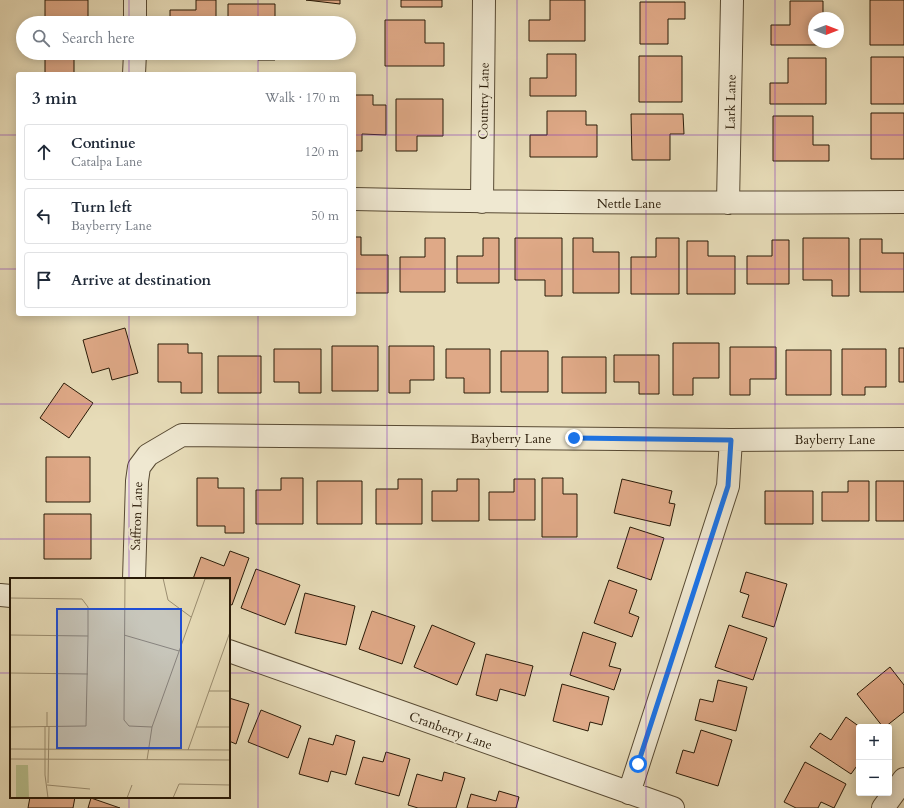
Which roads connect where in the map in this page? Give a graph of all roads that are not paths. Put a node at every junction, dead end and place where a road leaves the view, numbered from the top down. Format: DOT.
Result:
graph roads {
  1 [pos="135,0"];
  2 [pos="484,0"];
  3 [pos="732,0"];
  4 [pos="135,16"];
  5 [pos="135,60"];
  6 [pos="134,72"];
  7 [pos="356,199"];
  8 [pos="482,202"];
  9 [pos="904,202"];
  10 [pos="728,203"];
  11 [pos="904,439"];
  12 [pos="731,440"];
  13 [pos="148,455"];
  14 [pos="134,578"];
  15 [pos="0,595"];
  16 [pos="10,596"];
  17 [pos="230,651"];
  18 [pos="904,779"];
  19 [pos="629,793"];
  20 [pos="673,808"];
  21 [pos="883,808"];
  1 -- 4 [label="street"];
  2 -- 8 [label="street, Country Lane"];
  3 -- 10 [label="street, Lark Lane"];
  5 -- 6 [label="street"];
  7 -- 8 [label="street, Nettle Lane"];
  8 -- 10 [label="street, Nettle Lane"];
  9 -- 10 [label="street, Nettle Lane"];
  11 -- 12 [label="street, Bayberry Lane"];
  12 -- 13 [label="street, Bayberry Lane"];
  12 -- 19 [label="street"];
  13 -- 14 [label="street, Saffron Lane"];
  15 -- 16 [label="street"];
  17 -- 19 [label="street, Cranberry Lane"];
  18 -- 21 [label="street"];
  19 -- 20 [label="street, Cranberry Lane"];
}
